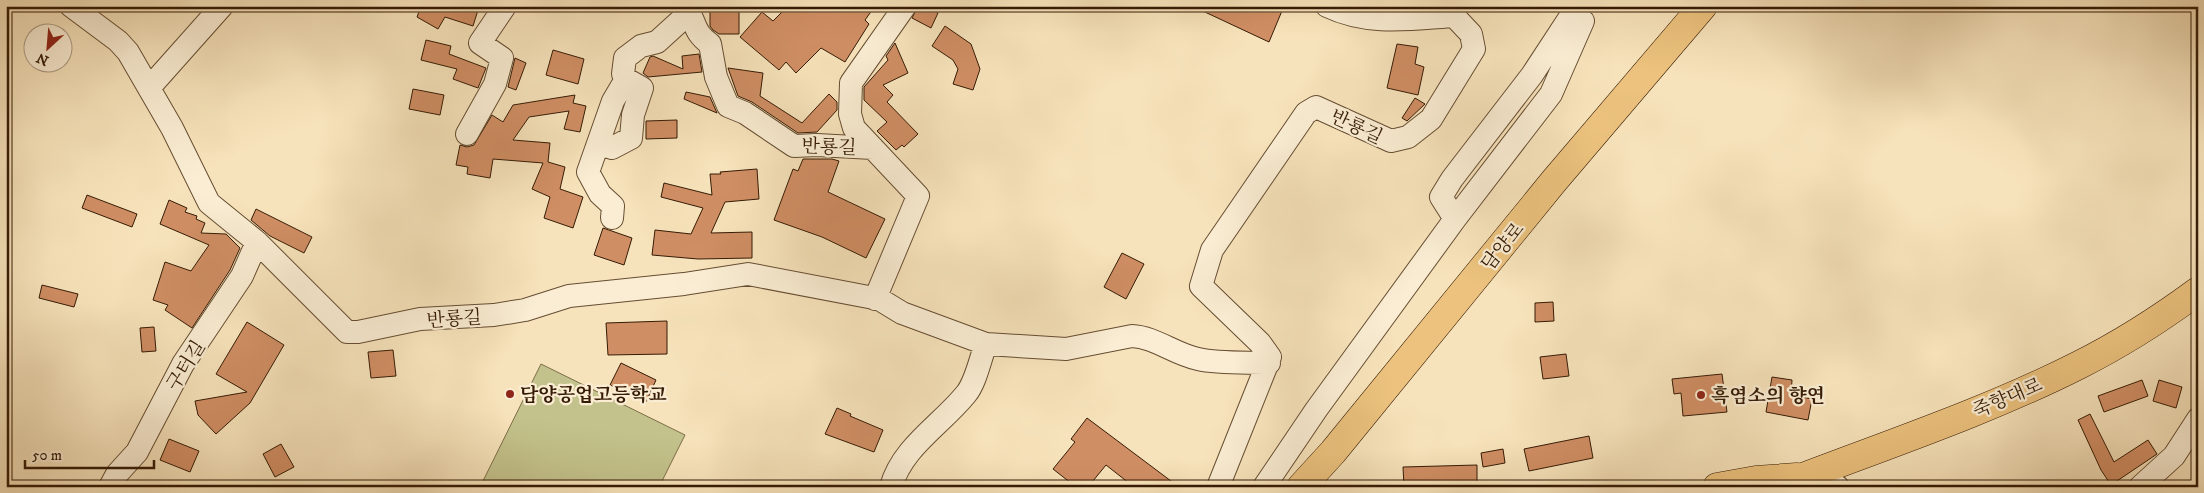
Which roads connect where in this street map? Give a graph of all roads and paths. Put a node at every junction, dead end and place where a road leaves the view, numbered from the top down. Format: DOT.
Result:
graph roads {
  1 [pos="71,6"];
  2 [pos="222,6"];
  3 [pos="505,6"];
  4 [pos="904,6"];
  5 [pos="1327,6"];
  6 [pos="1703,6"];
  7 [pos="688,9"];
  8 [pos="1576,11"];
  9 [pos="149,88"];
  10 [pos="467,134"];
  11 [pos="873,148"];
  12 [pos="612,218"];
  13 [pos="257,242"];
  14 [pos="2198,292"];
  15 [pos="875,299"];
  16 [pos="986,344"];
  17 [pos="1269,363"];
  18 [pos="2198,419"];
  19 [pos="1803,477"];
  20 [pos="110,487"];
  21 [pos="891,487"];
  22 [pos="1218,487"];
  23 [pos="1264,487"];
  24 [pos="1301,487"];
  25 [pos="1717,487"];
  26 [pos="1777,487"];
  27 [pos="1838,487"];
  28 [pos="2140,487"];
  1 -- 9 [label="street, 반룡길"];
  2 -- 9 [label="street"];
  3 -- 10 [label="street"];
  4 -- 11 [label="street, 반룡길"];
  5 -- 17 [label="street, 반룡길"];
  6 -- 24 [label="main road, 담양로"];
  7 -- 11 [label="street, 반룡길"];
  7 -- 12 [label="street"];
  8 -- 23 [label="street"];
  9 -- 13 [label="street, 반룡길"];
  11 -- 15 [label="street, 반룡길"];
  13 -- 15 [label="street, 반룡길"];
  13 -- 20 [label="street, 구터길"];
  14 -- 19 [label="main road, 죽향대로"];
  15 -- 16 [label="street, 반룡길"];
  16 -- 17 [label="street, 반룡길"];
  16 -- 21 [label="street"];
  17 -- 22 [label="street"];
  18 -- 28 [label="street"];
  19 -- 25 [label="main road, 죽향대로"];
  19 -- 26 [label="main road, 죽향대로"];
  19 -- 27 [label="street"];
}
